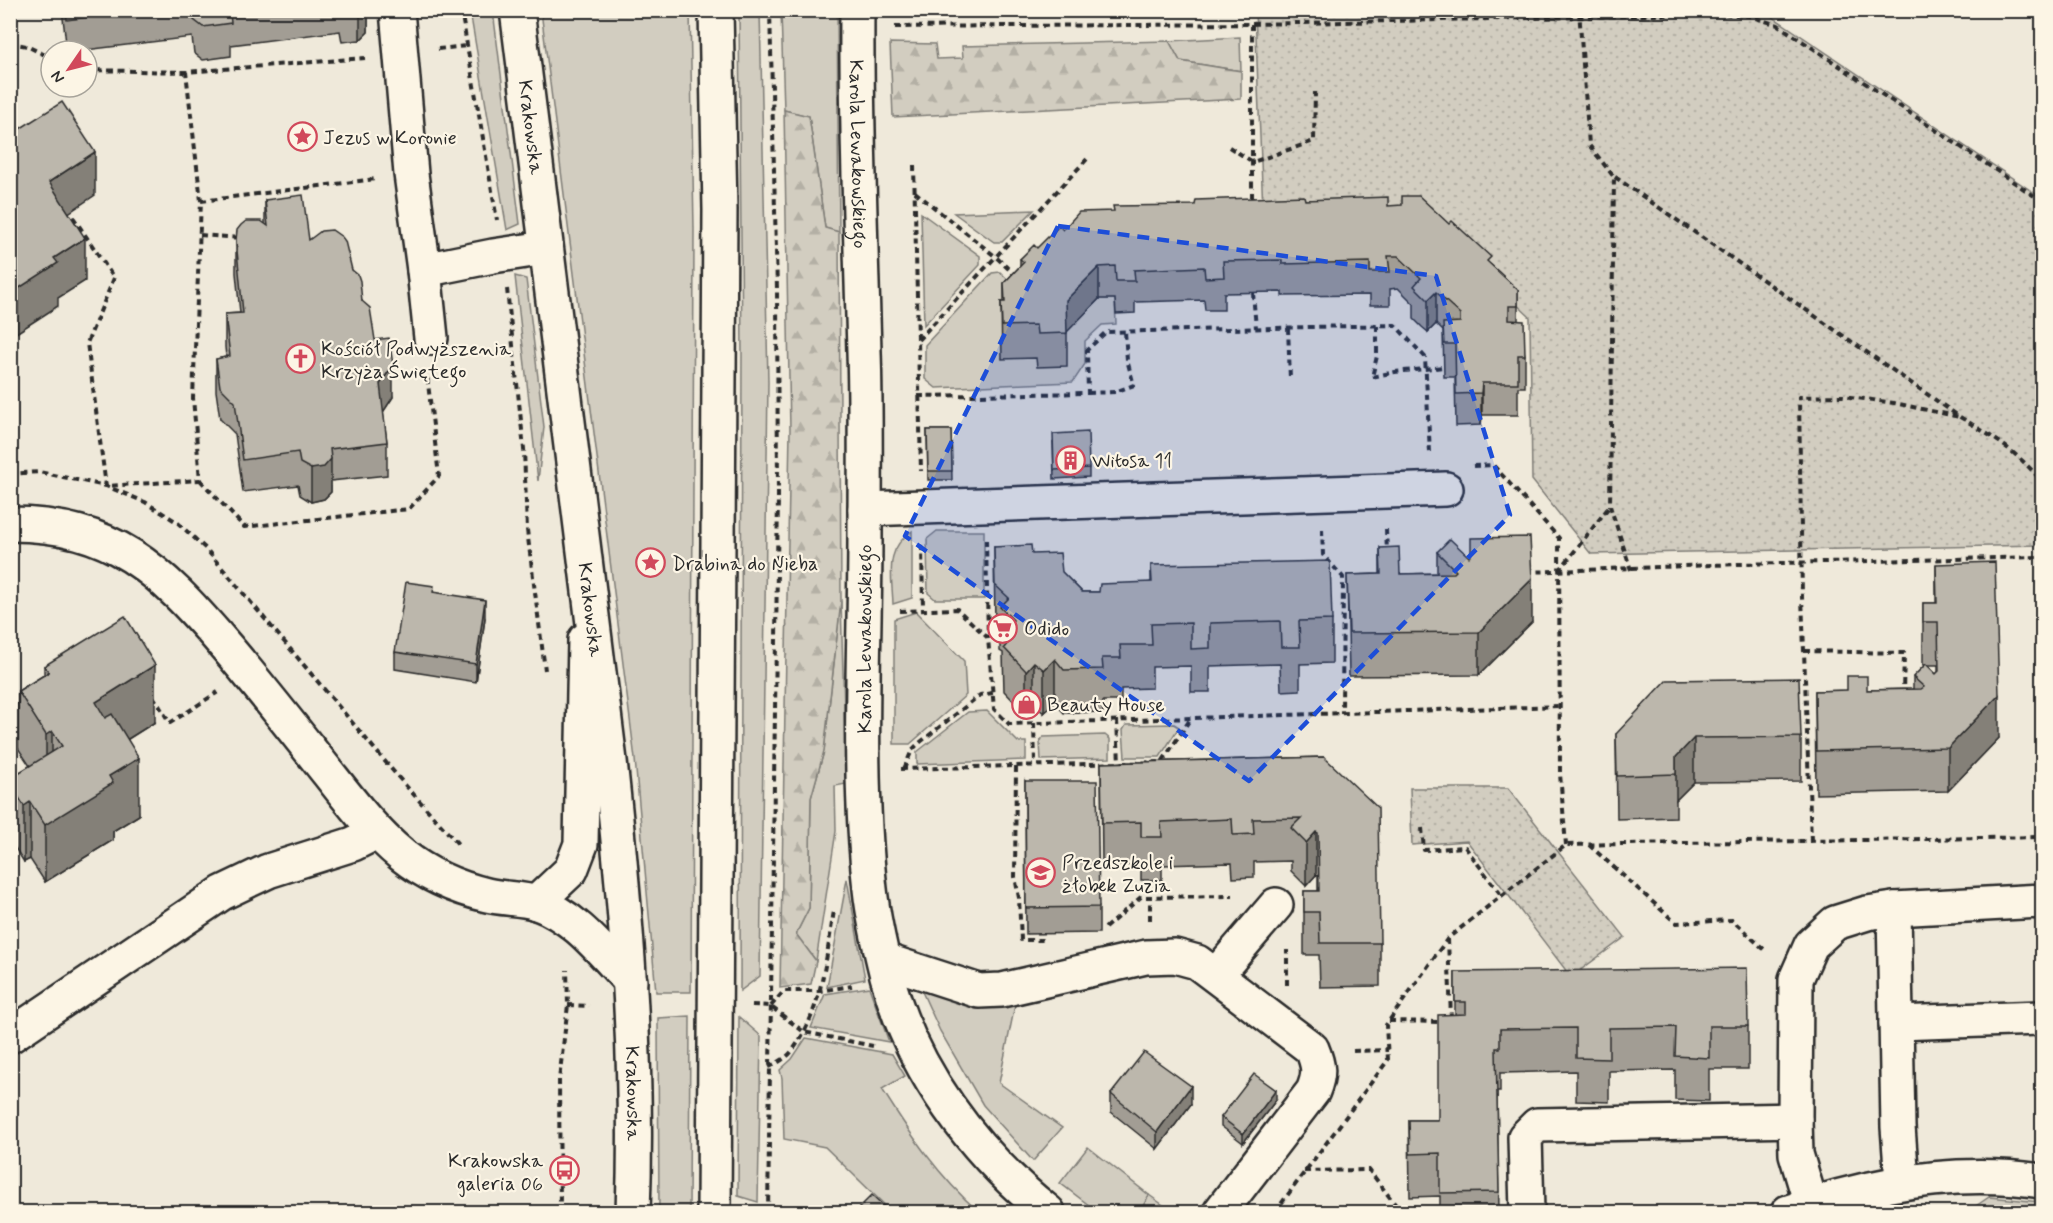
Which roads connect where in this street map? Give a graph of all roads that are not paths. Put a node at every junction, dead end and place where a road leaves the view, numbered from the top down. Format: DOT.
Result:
graph roads {
  1 [pos="397,10"];
  2 [pos="517,10"];
  3 [pos="716,10"];
  4 [pos="857,19"];
  5 [pos="546,248"];
  6 [pos="424,270"];
  7 [pos="431,339"];
  8 [pos="1454,478"];
  9 [pos="865,509"];
  10 [pos="10,524"];
  11 [pos="586,569"];
  12 [pos="377,831"];
  13 [pos="2043,901"];
  14 [pos="536,903"];
  15 [pos="1276,905"];
  16 [pos="1894,909"];
  17 [pos="886,968"];
  18 [pos="1216,975"];
  19 [pos="630,981"];
  20 [pos="2043,1018"];
  21 [pos="1896,1023"];
  22 [pos="10,1036"];
  23 [pos="1796,1120"];
  24 [pos="2043,1180"];
  25 [pos="1902,1182"];
  26 [pos="1800,1208"];
  27 [pos="633,1212"];
  28 [pos="714,1212"];
  29 [pos="1048,1212"];
  30 [pos="1220,1212"];
  31 [pos="1527,1212"];
  1 -- 6 [label="main road"];
  2 -- 5 [label="main road, Krakowska"];
  3 -- 28 [label="main road"];
  4 -- 9 [label="main road, Karola Lewakowskiego"];
  5 -- 6 [label="main road"];
  5 -- 11 [label="main road, Krakowska"];
  6 -- 7 [label="main road"];
  8 -- 9 [label="main road"];
  9 -- 17 [label="main road, Karola Lewakowskiego"];
  10 -- 12 [label="main road"];
  11 -- 14 [label="main road"];
  11 -- 19 [label="main road, Krakowska"];
  12 -- 14 [label="main road"];
  12 -- 22 [label="main road"];
  13 -- 16 [label="main road"];
  14 -- 19 [label="main road"];
  15 -- 18 [label="main road"];
  16 -- 21 [label="main road"];
  16 -- 23 [label="main road"];
  17 -- 18 [label="main road"];
  17 -- 29 [label="main road, Karola Lewakowskiego"];
  18 -- 30 [label="main road"];
  19 -- 27 [label="main road, Krakowska"];
  20 -- 21 [label="main road"];
  21 -- 25 [label="main road"];
  23 -- 26 [label="main road"];
  23 -- 31 [label="main road"];
  24 -- 25 [label="main road"];
  25 -- 26 [label="main road"];
}
